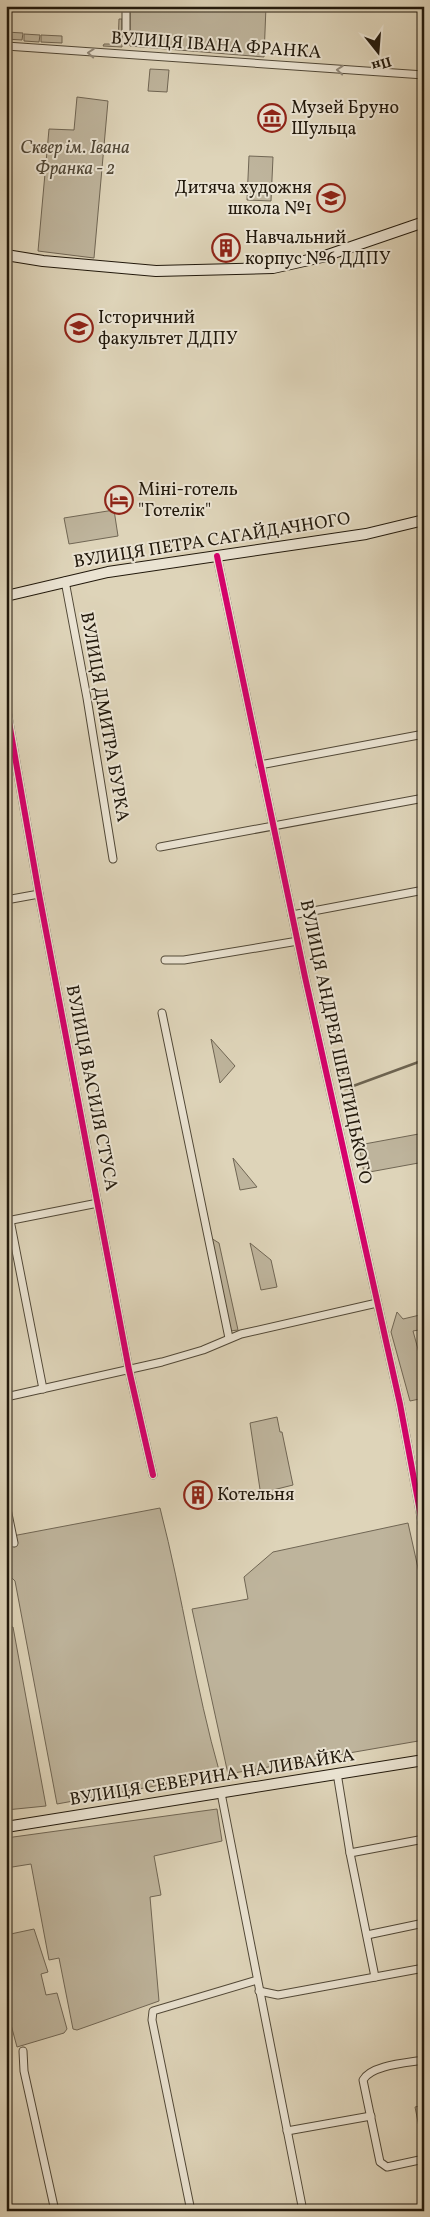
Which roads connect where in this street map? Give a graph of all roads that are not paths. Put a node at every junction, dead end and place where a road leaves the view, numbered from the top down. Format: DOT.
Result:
graph roads {
  1 [pos="126,6"];
  2 [pos="126,41"];
  3 [pos="6,46"];
  4 [pos="424,75"];
  5 [pos="424,222"];
  6 [pos="6,255"];
  7 [pos="424,520"];
  8 [pos="217,556"];
  9 [pos="65,581"];
  10 [pos="6,596"];
  11 [pos="6,705"];
  12 [pos="424,734"];
  13 [pos="260,765"];
  14 [pos="424,798"];
  15 [pos="274,826"];
  16 [pos="160,847"];
  17 [pos="113,859"];
  18 [pos="424,890"];
  19 [pos="39,894"];
  20 [pos="6,900"];
  21 [pos="292,915"];
  22 [pos="298,941"];
  23 [pos="165,960"];
  24 [pos="162,1012"];
  25 [pos="98,1203"];
  26 [pos="6,1209"];
  27 [pos="8,1220"];
  28 [pos="377,1303"];
  29 [pos="229,1338"];
  30 [pos="129,1370"];
  31 [pos="44,1389"];
  32 [pos="6,1397"];
  33 [pos="153,1475"];
  34 [pos="6,1504"];
  35 [pos="424,1533"];
  36 [pos="14,1543"];
  37 [pos="424,1760"];
  38 [pos="337,1773"];
  39 [pos="221,1792"];
  40 [pos="6,1827"];
  41 [pos="424,1839"];
  42 [pos="350,1853"];
  43 [pos="424,1923"];
  44 [pos="367,1935"];
  45 [pos="424,1968"];
  46 [pos="375,1977"];
  47 [pos="257,1980"];
  48 [pos="259,1991"];
  49 [pos="23,2051"];
  50 [pos="424,2060"];
  51 [pos="370,2116"];
  52 [pos="287,2131"];
  53 [pos="424,2159"];
  54 [pos="54,2211"];
  55 [pos="191,2211"];
  56 [pos="303,2211"];
  1 -- 2 [label="street"];
  4 -- 3 [label="street, ВУЛИЦЯ ІВАНА ФРАНКА, one-way"];
  5 -- 6 [label="street"];
  7 -- 8 [label="street, ВУЛИЦЯ ПЕТРА САГАЙДАЧНОГО"];
  8 -- 9 [label="street, ВУЛИЦЯ ПЕТРА САГАЙДАЧНОГО"];
  8 -- 13 [label="street, ВУЛИЦЯ АНДРЕЯ ШЕПТИЦЬКОГО"];
  9 -- 10 [label="street, ВУЛИЦЯ ПЕТРА САГАЙДАЧНОГО"];
  9 -- 17 [label="street, ВУЛИЦЯ ДМИТРА БУРКА"];
  11 -- 19 [label="street, ВУЛИЦЯ ВАСИЛЯ СТУСА"];
  12 -- 13 [label="street"];
  13 -- 15 [label="street, ВУЛИЦЯ АНДРЕЯ ШЕПТИЦЬКОГО"];
  14 -- 15 [label="street"];
  15 -- 16 [label="street"];
  15 -- 21 [label="street, ВУЛИЦЯ АНДРЕЯ ШЕПТИЦЬКОГО"];
  18 -- 21 [label="street"];
  19 -- 20 [label="street"];
  19 -- 25 [label="street, ВУЛИЦЯ ВАСИЛЯ СТУСА"];
  21 -- 22 [label="street, ВУЛИЦЯ АНДРЕЯ ШЕПТИЦЬКОГО"];
  22 -- 23 [label="street"];
  22 -- 28 [label="street, ВУЛИЦЯ АНДРЕЯ ШЕПТИЦЬКОГО"];
  24 -- 29 [label="street"];
  25 -- 27 [label="street"];
  25 -- 30 [label="street, ВУЛИЦЯ ВАСИЛЯ СТУСА"];
  26 -- 27 [label="street"];
  27 -- 31 [label="street"];
  28 -- 29 [label="street"];
  28 -- 35 [label="street, ВУЛИЦЯ АНДРЕЯ ШЕПТИЦЬКОГО"];
  29 -- 30 [label="street"];
  30 -- 31 [label="street"];
  30 -- 33 [label="street, ВУЛИЦЯ ВАСИЛЯ СТУСА"];
  31 -- 32 [label="street"];
  34 -- 36 [label="street"];
  37 -- 38 [label="street, ВУЛИЦЯ СЕВЕРИНА НАЛИВАЙКА"];
  38 -- 39 [label="street, ВУЛИЦЯ СЕВЕРИНА НАЛИВАЙКА"];
  38 -- 42 [label="street"];
  39 -- 40 [label="street, ВУЛИЦЯ СЕВЕРИНА НАЛИВАЙКА"];
  39 -- 47 [label="street"];
  41 -- 42 [label="street"];
  42 -- 44 [label="street"];
  43 -- 44 [label="street"];
  44 -- 46 [label="street"];
  45 -- 46 [label="street"];
  46 -- 48 [label="street"];
  47 -- 48 [label="street"];
  47 -- 55 [label="street"];
  48 -- 52 [label="street"];
  49 -- 54 [label="street"];
  50 -- 51 [label="street"];
  51 -- 52 [label="street"];
  51 -- 53 [label="street"];
  52 -- 56 [label="street"];
}
